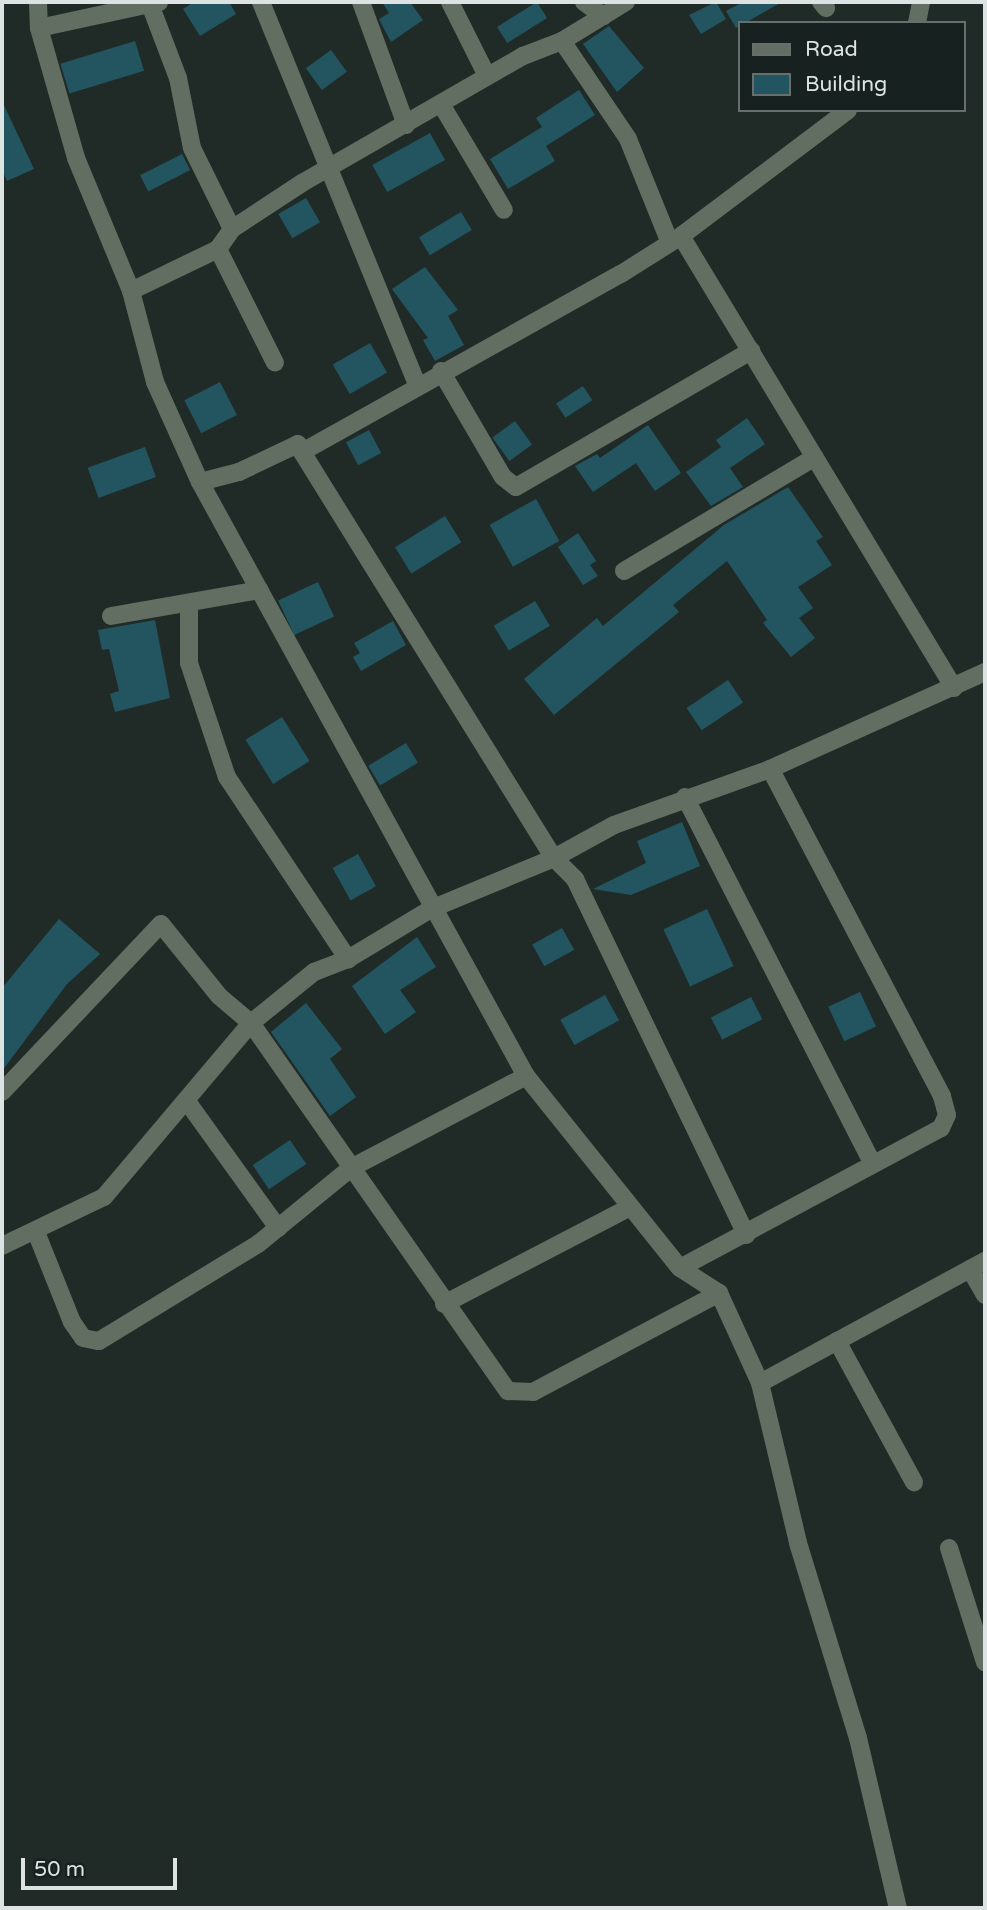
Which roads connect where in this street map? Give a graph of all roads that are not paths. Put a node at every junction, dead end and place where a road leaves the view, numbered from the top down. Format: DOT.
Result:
graph roads {
  1 [pos="38,2"];
  2 [pos="261,2"];
  3 [pos="361,2"];
  4 [pos="450,2"];
  5 [pos="584,2"];
  6 [pos="626,2"];
  7 [pos="921,2"];
  8 [pos="155,4"];
  9 [pos="603,16"];
  10 [pos="917,21"];
  11 [pos="39,28"];
  12 [pos="562,41"];
  13 [pos="487,76"];
  14 [pos="441,104"];
  15 [pos="845,112"];
  16 [pos="406,125"];
  17 [pos="328,172"];
  18 [pos="504,210"];
  19 [pos="232,229"];
  20 [pos="676,240"];
  21 [pos="218,249"];
  22 [pos="131,291"];
  23 [pos="751,351"];
  24 [pos="275,363"];
  25 [pos="441,371"];
  26 [pos="417,385"];
  27 [pos="302,452"];
  28 [pos="815,457"];
  29 [pos="200,482"];
  30 [pos="624,571"];
  31 [pos="260,590"];
  32 [pos="188,603"];
  33 [pos="111,616"];
  34 [pos="985,672"];
  35 [pos="954,688"];
  36 [pos="770,769"];
  37 [pos="685,797"];
  38 [pos="554,858"];
  39 [pos="431,909"];
  40 [pos="348,959"];
  41 [pos="251,1023"];
  42 [pos="526,1076"];
  43 [pos="2,1092"];
  44 [pos="186,1100"];
  45 [pos="873,1164"];
  46 [pos="351,1168"];
  47 [pos="631,1207"];
  48 [pos="278,1228"];
  49 [pos="36,1233"];
  50 [pos="746,1235"];
  51 [pos="2,1246"];
  52 [pos="977,1265"];
  53 [pos="680,1268"];
  54 [pos="719,1293"];
  55 [pos="985,1295"];
  56 [pos="444,1304"];
  57 [pos="837,1341"];
  58 [pos="760,1382"];
  59 [pos="914,1482"];
  60 [pos="950,1548"];
  61 [pos="985,1662"];
  62 [pos="898,1908"];
  1 -- 11 [label="street"];
  2 -- 17 [label="street"];
  3 -- 16 [label="street"];
  4 -- 13 [label="street"];
  5 -- 9 [label="street"];
  6 -- 9 [label="street"];
  7 -- 10 [label="street"];
  8 -- 11 [label="street"];
  8 -- 19 [label="street"];
  9 -- 12 [label="street"];
  11 -- 22 [label="street"];
  12 -- 13 [label="street"];
  12 -- 20 [label="street"];
  13 -- 14 [label="street"];
  14 -- 16 [label="street"];
  14 -- 18 [label="street"];
  15 -- 20 [label="street"];
  16 -- 17 [label="street"];
  17 -- 19 [label="street"];
  17 -- 26 [label="street"];
  19 -- 21 [label="street"];
  20 -- 23 [label="street"];
  20 -- 25 [label="street"];
  21 -- 22 [label="street"];
  21 -- 24 [label="street"];
  22 -- 29 [label="street"];
  23 -- 25 [label="street"];
  23 -- 28 [label="street"];
  25 -- 26 [label="street"];
  26 -- 27 [label="street"];
  27 -- 29 [label="street"];
  27 -- 38 [label="street"];
  28 -- 30 [label="street"];
  28 -- 35 [label="street"];
  29 -- 31 [label="street"];
  31 -- 32 [label="street"];
  31 -- 39 [label="street"];
  32 -- 33 [label="street"];
  32 -- 40 [label="street"];
  34 -- 35 [label="street"];
  35 -- 36 [label="street"];
  36 -- 37 [label="street"];
  36 -- 45 [label="street"];
  37 -- 38 [label="street"];
  37 -- 45 [label="street"];
  38 -- 39 [label="street"];
  38 -- 50 [label="street"];
  39 -- 40 [label="street"];
  39 -- 42 [label="street"];
  40 -- 41 [label="street"];
  41 -- 43 [label="street"];
  41 -- 44 [label="street"];
  41 -- 46 [label="street"];
  42 -- 46 [label="street"];
  42 -- 47 [label="street"];
  44 -- 48 [label="street"];
  44 -- 49 [label="street"];
  45 -- 50 [label="street"];
  46 -- 48 [label="street"];
  46 -- 56 [label="street"];
  47 -- 53 [label="street"];
  47 -- 56 [label="street"];
  48 -- 49 [label="street"];
  49 -- 51 [label="street"];
  50 -- 53 [label="street"];
  52 -- 55 [label="street"];
  52 -- 57 [label="street"];
  53 -- 54 [label="street"];
  54 -- 56 [label="street"];
  54 -- 58 [label="street"];
  57 -- 58 [label="street"];
  57 -- 59 [label="street"];
  58 -- 62 [label="street"];
  60 -- 61 [label="street"];
}
